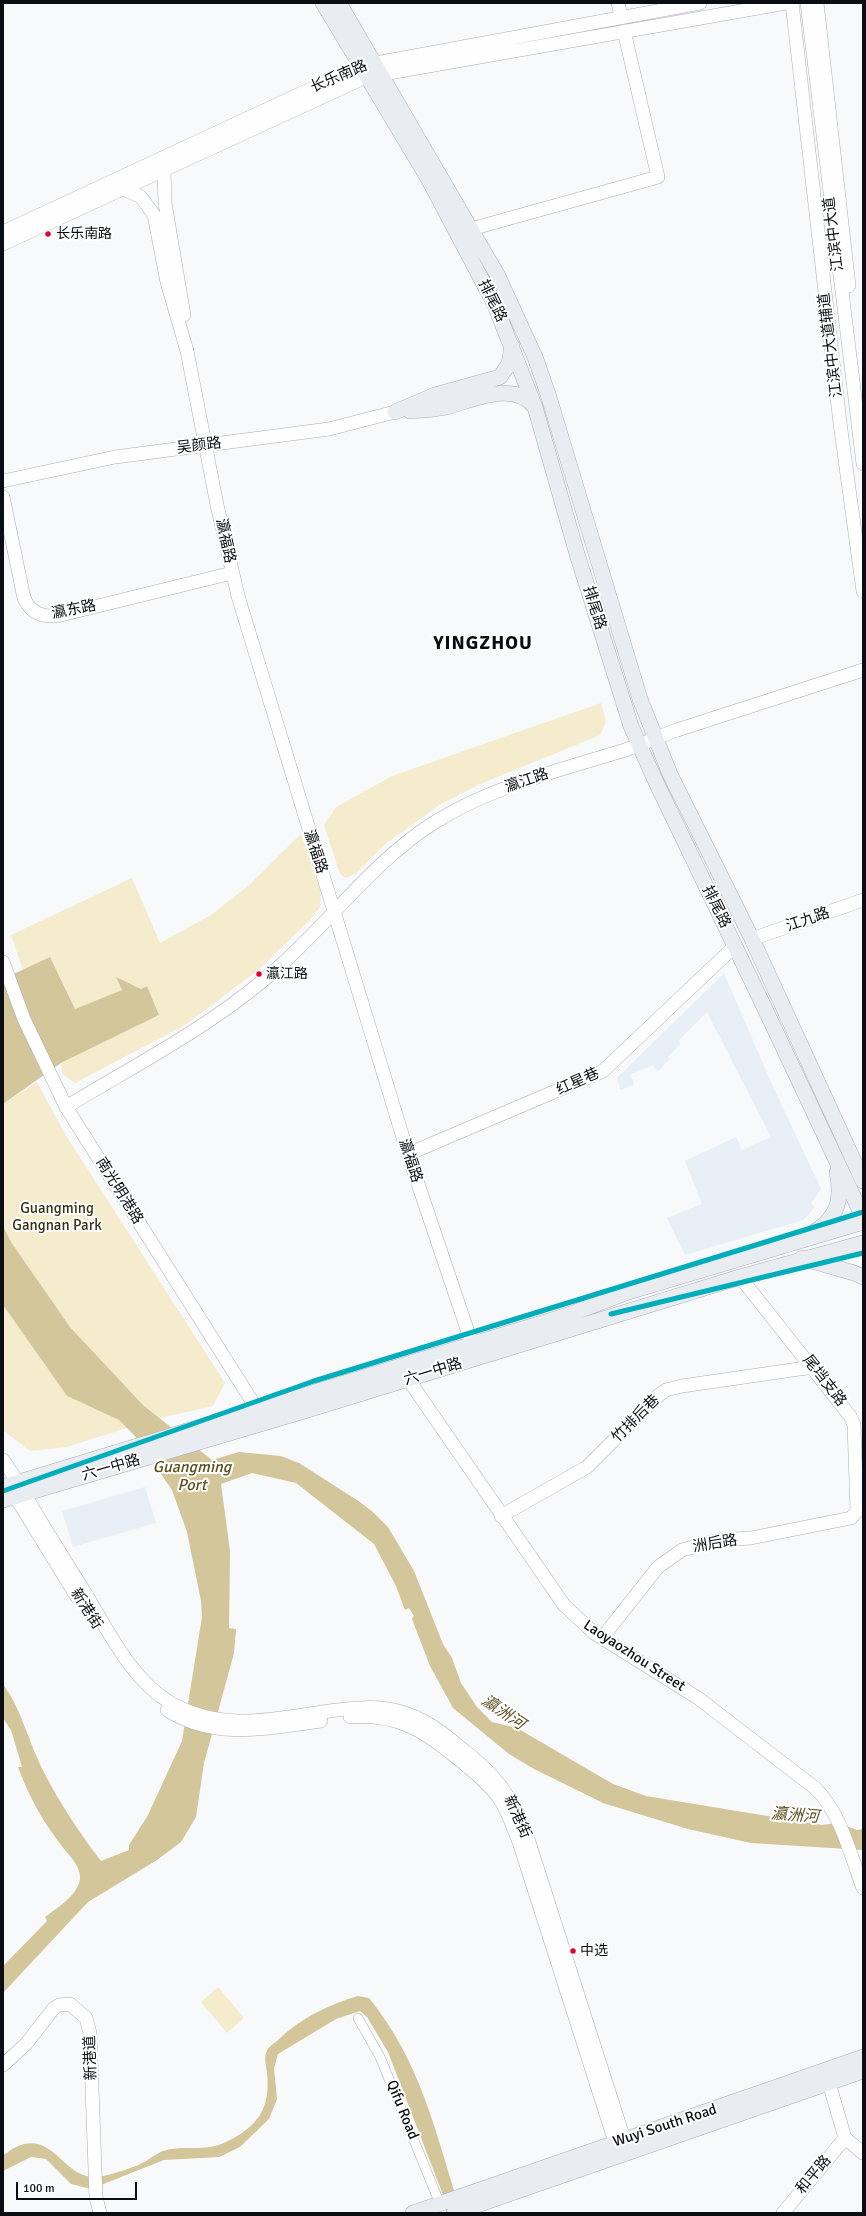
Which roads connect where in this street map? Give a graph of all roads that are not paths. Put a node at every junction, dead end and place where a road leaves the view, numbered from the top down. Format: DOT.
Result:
graph roads {
  1 [pos="323,3"];
  2 [pos="339,3"];
  3 [pos="618,3"];
  4 [pos="700,3"];
  5 [pos="786,3"];
  6 [pos="792,3"];
  7 [pos="806,3"];
  8 [pos="817,3"];
  9 [pos="621,16"];
  10 [pos="624,31"];
  11 [pos="370,70"];
  12 [pos="164,171"];
  13 [pos="124,189"];
  14 [pos="471,229"];
  15 [pos="3,232"];
  16 [pos="3,244"];
  17 [pos="512,343"];
  18 [pos="187,351"];
  19 [pos="475,392"];
  20 [pos="863,405"];
  21 [pos="535,408"];
  22 [pos="394,412"];
  23 [pos="205,444"];
  24 [pos="863,464"];
  25 [pos="3,482"];
  26 [pos="3,498"];
  27 [pos="232,573"];
  28 [pos="863,591"];
  29 [pos="863,670"];
  30 [pos="655,739"];
  31 [pos="639,745"];
  32 [pos="863,900"];
  33 [pos="335,912"];
  34 [pos="752,939"];
  35 [pos="735,946"];
  36 [pos="3,962"];
  37 [pos="66,1107"];
  38 [pos="845,1138"];
  39 [pos="829,1144"];
  40 [pos="408,1154"];
  41 [pos="863,1158"];
  42 [pos="863,1181"];
  43 [pos="863,1217"];
  44 [pos="863,1222"];
  45 [pos="799,1241"];
  46 [pos="863,1243"];
  47 [pos="802,1258"];
  48 [pos="740,1277"];
  49 [pos="863,1277"];
  50 [pos="472,1344"];
  51 [pos="813,1367"];
  52 [pos="408,1379"];
  53 [pos="257,1409"];
  54 [pos="858,1423"];
  55 [pos="3,1460"];
  56 [pos="860,1475"];
  57 [pos="11,1489"];
  58 [pos="859,1515"];
  59 [pos="501,1516"];
  60 [pos="602,1638"];
  61 [pos="863,1888"];
  62 [pos="358,2018"];
  63 [pos="863,2057"];
  64 [pos="3,2065"];
  65 [pos="863,2071"];
  66 [pos="829,2083"];
  67 [pos="845,2138"];
  68 [pos="620,2140"];
  69 [pos="863,2153"];
  70 [pos="469,2201"];
  71 [pos="447,2206"];
  72 [pos="100,2213"];
  73 [pos="413,2213"];
  74 [pos="783,2213"];
  1 -- 11 [label="main road, 排尾路"];
  2 -- 11 [label="main road, 排尾路"];
  3 -- 9 [label="street"];
  4 -- 9 [label="street, 长乐南路"];
  5 -- 10 [label="street"];
  6 -- 28 [label="street, 江滨中大道辅道"];
  7 -- 24 [label="street, 江滨中大道"];
  8 -- 20 [label="street, 江滨中大道"];
  9 -- 11 [label="street, 长乐南路"];
  10 -- 11 [label="street"];
  10 -- 14 [label="street"];
  11 -- 12 [label="street"];
  11 -- 14 [label="main road, 排尾路"];
  11 -- 15 [label="street, 长乐南路"];
  11 -- 17 [label="main road, 排尾路"];
  12 -- 13 [label="street"];
  12 -- 18 [label="street"];
  13 -- 16 [label="street"];
  13 -- 18 [label="street"];
  14 -- 30 [label="main road, 排尾路"];
  17 -- 19 [label="main road"];
  17 -- 21 [label="main road, 排尾路"];
  18 -- 23 [label="street, 瀛福路"];
  19 -- 21 [label="main road"];
  19 -- 22 [label="main road"];
  21 -- 31 [label="main road, 排尾路"];
  22 -- 23 [label="street, 吴颜路"];
  23 -- 25 [label="street, 吴颜路"];
  23 -- 27 [label="street, 瀛福路"];
  26 -- 27 [label="street, 瀛东路"];
  27 -- 33 [label="street, 瀛福路"];
  29 -- 30 [label="street, 瀛江路"];
  30 -- 31 [label="street, 瀛江路"];
  30 -- 34 [label="main road, 排尾路"];
  31 -- 33 [label="street, 瀛江路"];
  31 -- 35 [label="main road, 排尾路"];
  32 -- 34 [label="street, 江九路"];
  33 -- 37 [label="street, 瀛江路"];
  33 -- 40 [label="street, 瀛福路"];
  34 -- 38 [label="main road, 排尾路"];
  35 -- 39 [label="main road, 排尾路"];
  35 -- 40 [label="street, 红星巷"];
  36 -- 37 [label="street, 南光明港路"];
  37 -- 53 [label="street, 南光明港路"];
  38 -- 41 [label="main road"];
  38 -- 42 [label="main road, 排尾路"];
  39 -- 43 [label="main road, 排尾路"];
  39 -- 45 [label="main road"];
  40 -- 50 [label="street, 瀛福路"];
  44 -- 45 [label="main road, 六一中路"];
  45 -- 50 [label="main road, 六一中路"];
  46 -- 47 [label="main road, 六一中路"];
  47 -- 48 [label="main road, 六一中路"];
  47 -- 49 [label="main road"];
  48 -- 51 [label="street, 尾垱支路"];
  48 -- 52 [label="main road, 六一中路"];
  50 -- 53 [label="main road, 六一中路"];
  51 -- 54 [label="street, 尾垱支路"];
  51 -- 59 [label="street, 竹排后巷"];
  52 -- 57 [label="main road, 六一中路"];
  52 -- 59 [label="street, Laoyaozhou Street"];
  53 -- 57 [label="main road, 六一中路"];
  54 -- 56 [label="street, 尾垱支路"];
  55 -- 57 [label="street, 新港街"];
  56 -- 58 [label="street, 尾垱支路"];
  57 -- 68 [label="street, 新港街"];
  58 -- 60 [label="street, 洲后路"];
  59 -- 60 [label="street, Laoyaozhou Street"];
  60 -- 61 [label="street, Laoyaozhou Street"];
  62 -- 71 [label="street, Qifu Road"];
  63 -- 68 [label="main road, Wuyi South Road"];
  64 -- 72 [label="street, 新港道"];
  65 -- 66 [label="main road, Wuyi South Road"];
  66 -- 67 [label="street"];
  66 -- 70 [label="main road, Wuyi South Road"];
  67 -- 69 [label="street"];
  67 -- 74 [label="street, 和平路"];
  68 -- 70 [label="main road, Wuyi South Road"];
  70 -- 71 [label="main road"];
  71 -- 73 [label="main road"];
}
